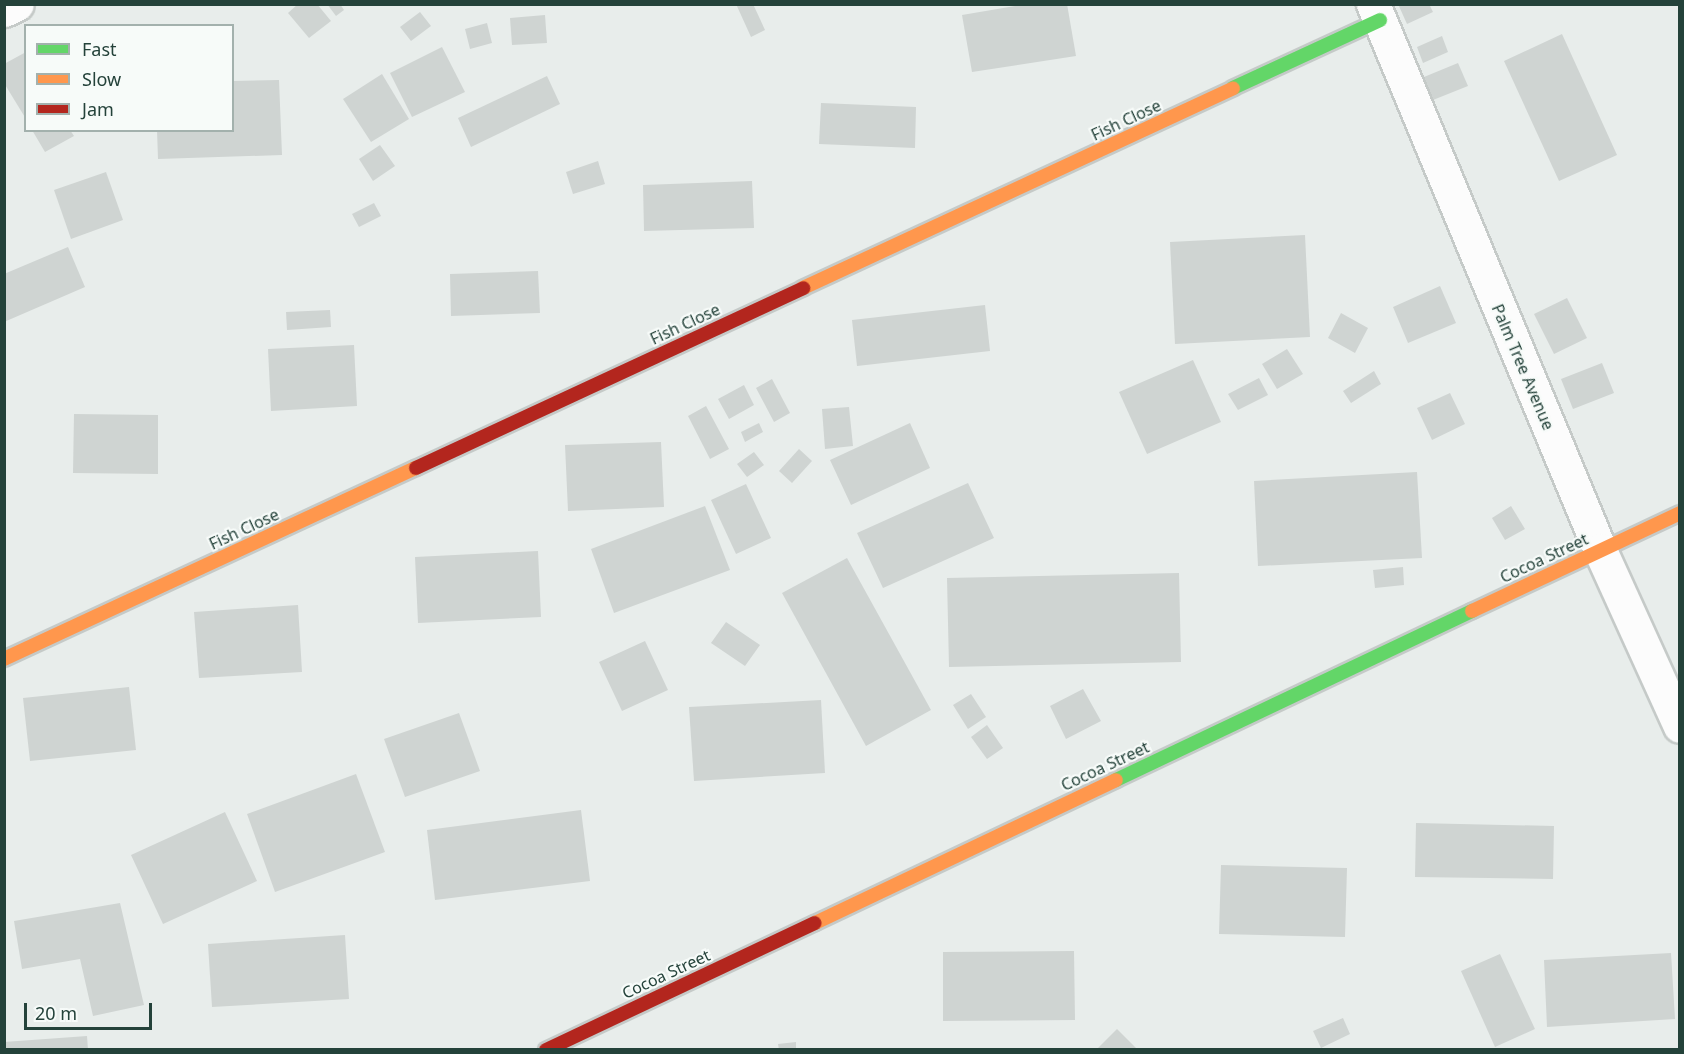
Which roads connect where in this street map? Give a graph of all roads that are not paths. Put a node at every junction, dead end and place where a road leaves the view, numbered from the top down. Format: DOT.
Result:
graph roads {
  1 [pos="17,4"];
  2 [pos="4,10"];
  3 [pos="1377,12"];
  4 [pos="1680,513"];
  5 [pos="1599,550"];
  6 [pos="4,659"];
  7 [pos="1680,726"];
  8 [pos="546,1050"];
  1 -- 2 [label="street"];
  3 -- 5 [label="street, Palm Tree Avenue"];
  3 -- 6 [label="street, Fish Close"];
  4 -- 5 [label="street, Cocoa Street"];
  5 -- 7 [label="street, Palm Tree Avenue"];
  5 -- 8 [label="street, Cocoa Street"];
}
